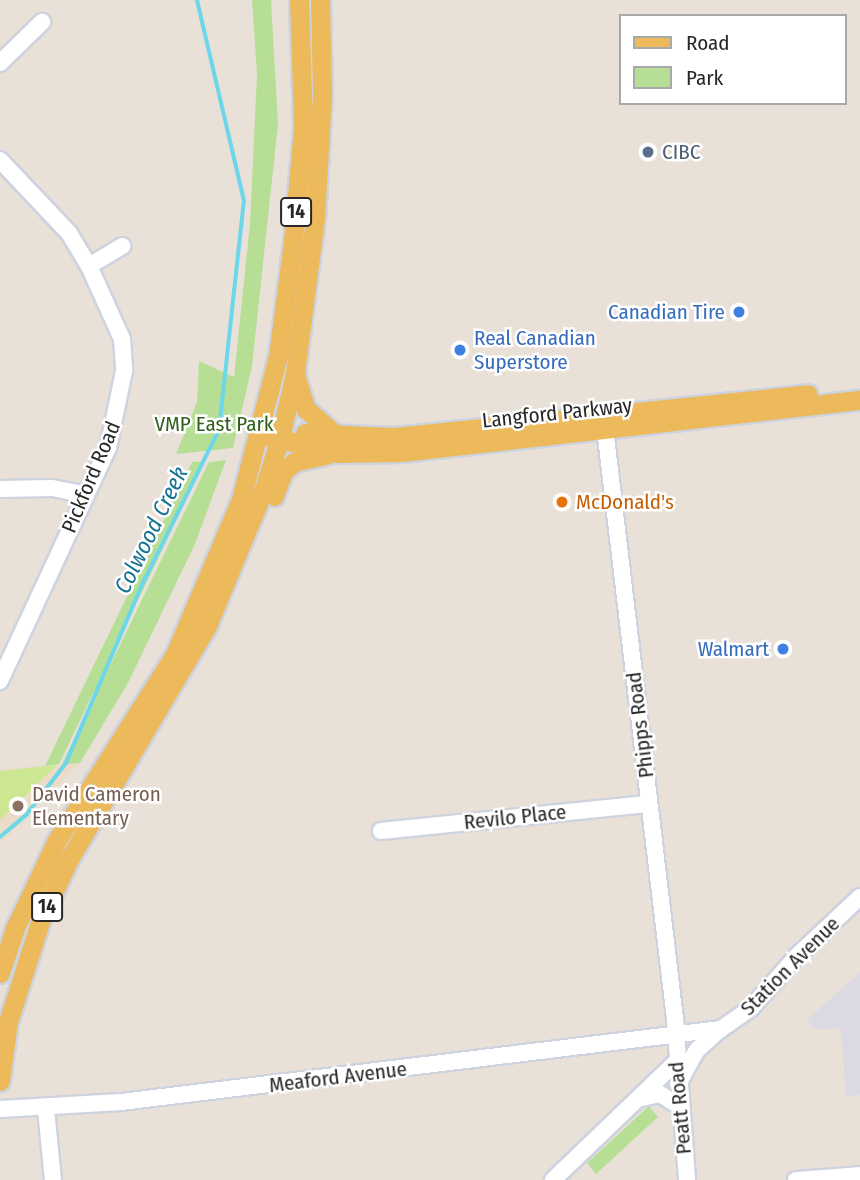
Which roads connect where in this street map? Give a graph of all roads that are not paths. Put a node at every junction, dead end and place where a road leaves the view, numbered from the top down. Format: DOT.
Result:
graph roads {
  1 [pos="299,0"];
  2 [pos="320,0"];
  3 [pos="42,22"];
  4 [pos="0,62"];
  5 [pos="2,161"];
  6 [pos="122,246"];
  7 [pos="89,266"];
  8 [pos="295,373"];
  9 [pos="860,389"];
  10 [pos="860,400"];
  11 [pos="604,423"];
  12 [pos="262,428"];
  13 [pos="281,433"];
  14 [pos="339,445"];
  15 [pos="0,489"];
  16 [pos="85,494"];
  17 [pos="0,681"];
  18 [pos="136,749"];
  19 [pos="649,804"];
  20 [pos="381,831"];
  21 [pos="860,897"];
  22 [pos="0,973"];
  23 [pos="721,1029"];
  24 [pos="675,1035"];
  25 [pos="676,1062"];
  26 [pos="0,1081"];
  27 [pos="677,1084"];
  28 [pos="642,1098"];
  29 [pos="679,1106"];
  30 [pos="0,1109"];
  31 [pos="46,1109"];
  32 [pos="860,1175"];
  33 [pos="53,1180"];
  34 [pos="553,1180"];
  35 [pos="687,1180"];
  36 [pos="796,1180"];
  1 -- 12 [label="main road, 14"];
  2 -- 8 [label="main road, 14"];
  3 -- 4 [label="street"];
  5 -- 7 [label="street, Pickford Road"];
  6 -- 7 [label="street"];
  7 -- 16 [label="street, Pickford Road"];
  8 -- 13 [label="main road, 14"];
  8 -- 14 [label="main road"];
  9 -- 11 [label="main road, Langford Parkway"];
  10 -- 11 [label="main road, Langford Parkway"];
  11 -- 14 [label="main road, Langford Parkway"];
  11 -- 19 [label="street, Phipps Road"];
  12 -- 13 [label="main road, Langford Parkway"];
  12 -- 22 [label="main road, 14"];
  13 -- 14 [label="main road, Langford Parkway"];
  13 -- 18 [label="main road, 14"];
  14 -- 18 [label="main road"];
  15 -- 16 [label="street"];
  16 -- 17 [label="street, Pickford Road"];
  18 -- 26 [label="main road, 14"];
  19 -- 20 [label="street, Revilo Place"];
  19 -- 24 [label="street, Phipps Road"];
  21 -- 23 [label="street, Station Avenue"];
  23 -- 24 [label="street, Station Avenue"];
  23 -- 27 [label="street"];
  24 -- 25 [label="street, Peatt Road"];
  24 -- 31 [label="street, Meaford Avenue"];
  25 -- 27 [label="street, Peatt Road"];
  25 -- 28 [label="street"];
  27 -- 29 [label="street, Peatt Road"];
  28 -- 29 [label="street"];
  28 -- 34 [label="street"];
  29 -- 35 [label="street, Peatt Road"];
  30 -- 31 [label="street, Meaford Avenue"];
  31 -- 33 [label="street"];
  32 -- 36 [label="street"];
}
